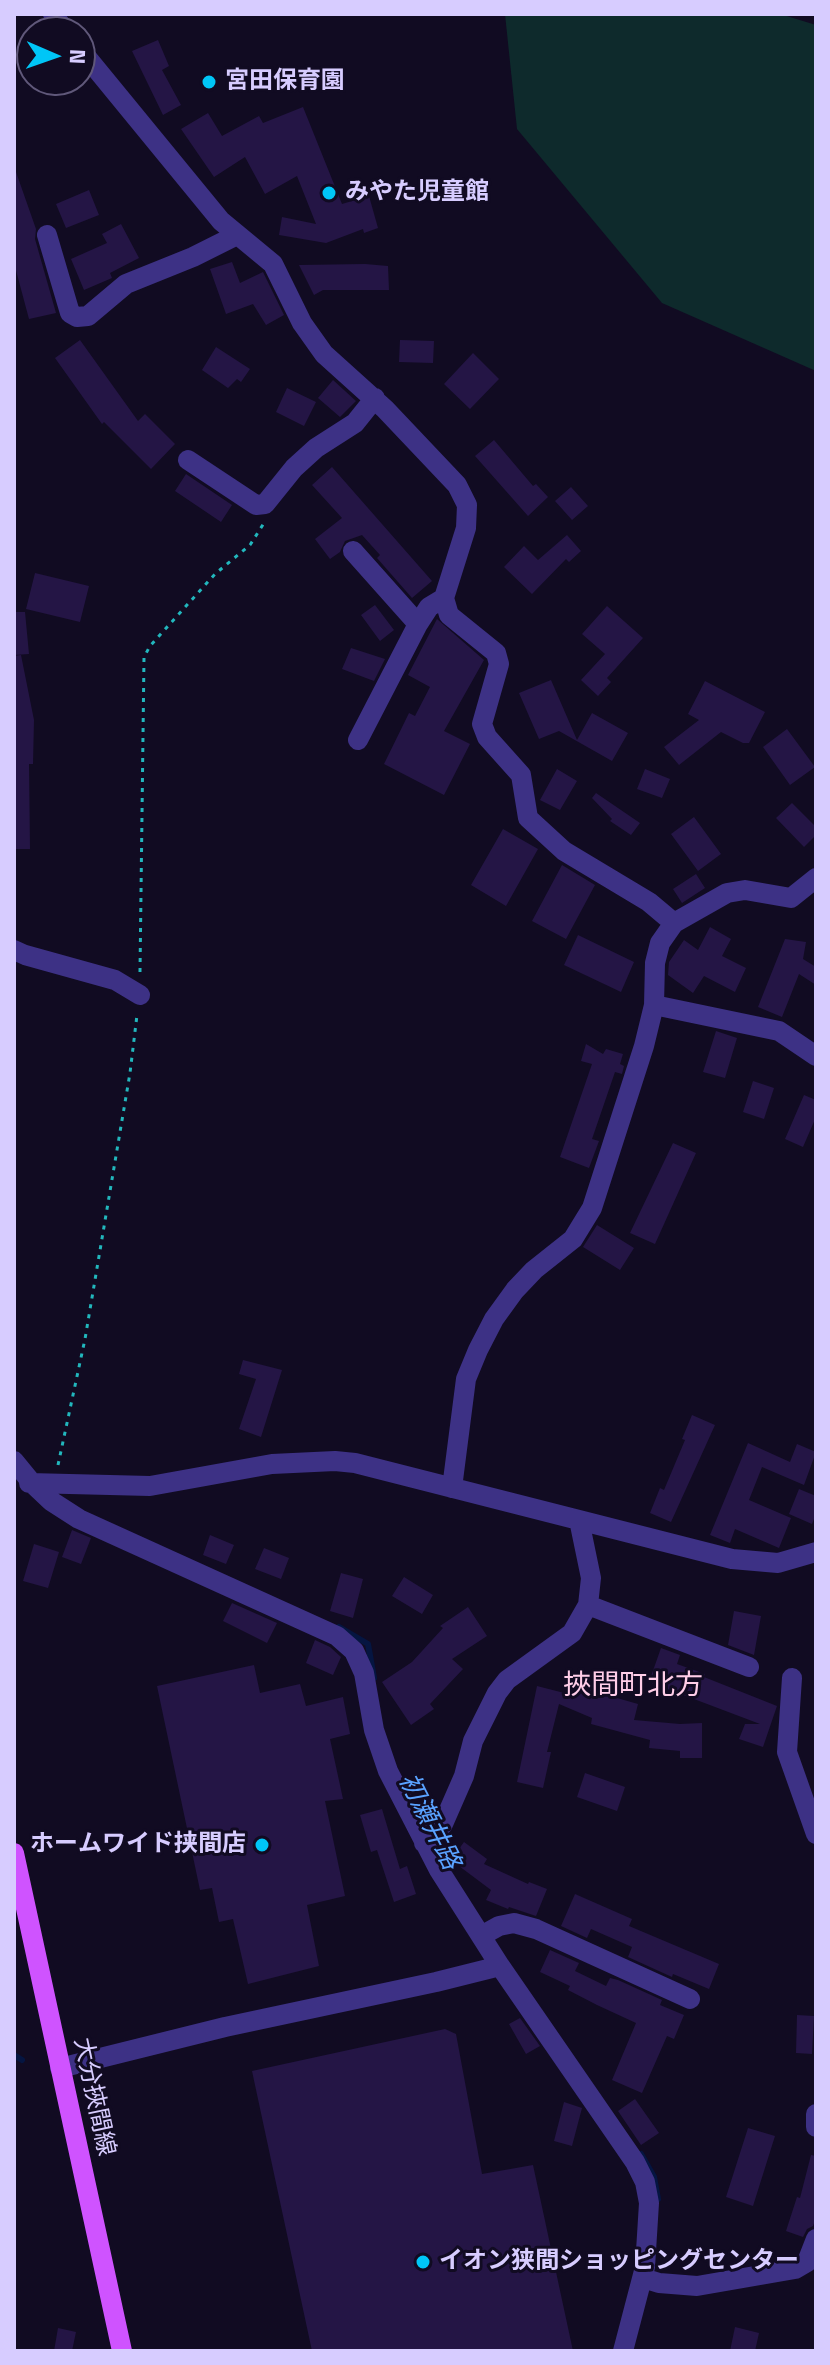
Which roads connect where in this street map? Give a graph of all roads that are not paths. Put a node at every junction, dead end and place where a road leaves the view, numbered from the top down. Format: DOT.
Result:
graph roads {
  1 [pos="96,69"];
  2 [pos="47,235"];
  3 [pos="237,235"];
  4 [pos="375,398"];
  5 [pos="188,460"];
  6 [pos="353,551"];
  7 [pos="444,598"];
  8 [pos="418,624"];
  9 [pos="358,740"];
  10 [pos="816,878"];
  11 [pos="674,923"];
  12 [pos="14,950"];
  13 [pos="140,995"];
  14 [pos="654,1005"];
  15 [pos="816,1056"];
  16 [pos="14,1461"];
  17 [pos="23,1482"];
  18 [pos="452,1488"];
  19 [pos="579,1520"];
  20 [pos="816,1552"];
  21 [pos="588,1605"];
  22 [pos="749,1667"];
  23 [pos="792,1678"];
  24 [pos="816,1834"];
  25 [pos="424,1843"];
  26 [pos="14,1853"];
  27 [pos="481,1936"];
  28 [pos="500,1966"];
  29 [pos="690,1999"];
  30 [pos="60,2068"];
  31 [pos="816,2114"];
  32 [pos="816,2127"];
  33 [pos="816,2239"];
  34 [pos="643,2278"];
  35 [pos="122,2351"];
  36 [pos="623,2351"];
  1 -- 3 [label="street"];
  2 -- 3 [label="street"];
  3 -- 4 [label="street"];
  4 -- 5 [label="street"];
  4 -- 7 [label="street"];
  6 -- 8 [label="street"];
  7 -- 8 [label="street"];
  7 -- 11 [label="street"];
  8 -- 9 [label="street"];
  10 -- 11 [label="street"];
  11 -- 14 [label="street"];
  12 -- 13 [label="street"];
  14 -- 15 [label="street"];
  14 -- 18 [label="street"];
  16 -- 17 [label="street"];
  17 -- 18 [label="street"];
  17 -- 25 [label="street"];
  18 -- 19 [label="street"];
  19 -- 20 [label="street"];
  19 -- 21 [label="street"];
  21 -- 22 [label="street"];
  21 -- 25 [label="street"];
  23 -- 24 [label="street"];
  25 -- 27 [label="street"];
  26 -- 30 [label="main road, 大分挾間線"];
  27 -- 28 [label="street"];
  27 -- 29 [label="street"];
  28 -- 30 [label="street"];
  28 -- 34 [label="street"];
  30 -- 35 [label="main road, 大分挾間線"];
  31 -- 32 [label="street"];
  33 -- 34 [label="street"];
  34 -- 36 [label="street"];
}
